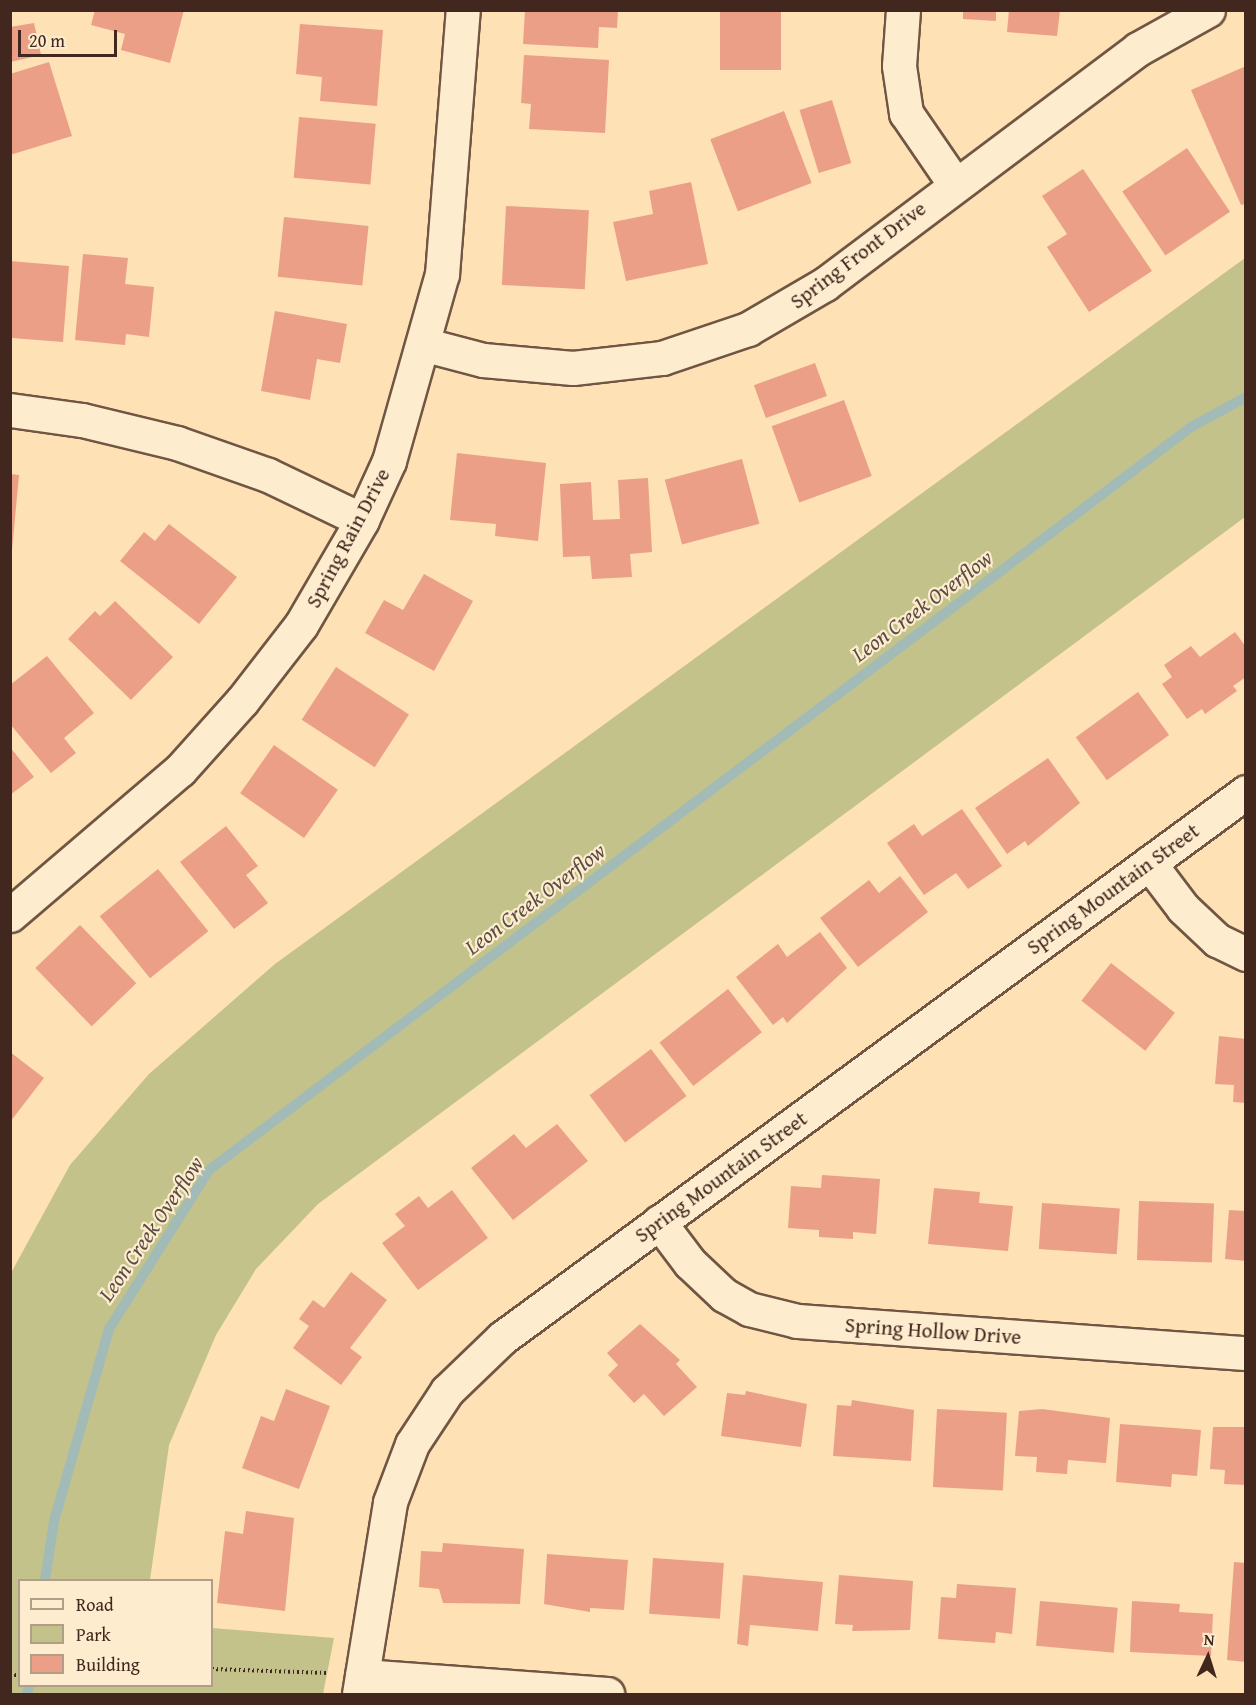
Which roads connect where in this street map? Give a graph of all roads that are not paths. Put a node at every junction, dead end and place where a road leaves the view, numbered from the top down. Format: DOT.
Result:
graph roads {
  1 [pos="463,10"];
  2 [pos="903,10"];
  3 [pos="1208,10"];
  4 [pos="954,183"];
  5 [pos="426,345"];
  6 [pos="10,410"];
  7 [pos="362,520"];
  8 [pos="1245,792"];
  9 [pos="1149,862"];
  10 [pos="10,915"];
  11 [pos="1245,954"];
  12 [pos="659,1222"];
  13 [pos="1245,1353"];
  14 [pos="360,1685"];
  15 [pos="607,1695"];
  1 -- 5 [label="street, Spring Rain Drive"];
  2 -- 4 [label="street"];
  3 -- 4 [label="street, Spring Front Drive"];
  4 -- 5 [label="street, Spring Front Drive"];
  5 -- 7 [label="street, Spring Rain Drive"];
  6 -- 7 [label="street"];
  7 -- 10 [label="street, Spring Rain Drive"];
  8 -- 9 [label="street, Spring Mountain Street"];
  9 -- 11 [label="street"];
  9 -- 12 [label="street, Spring Mountain Street"];
  12 -- 13 [label="street, Spring Hollow Drive"];
  12 -- 14 [label="street, Spring Mountain Street"];
  14 -- 15 [label="street"];
}
